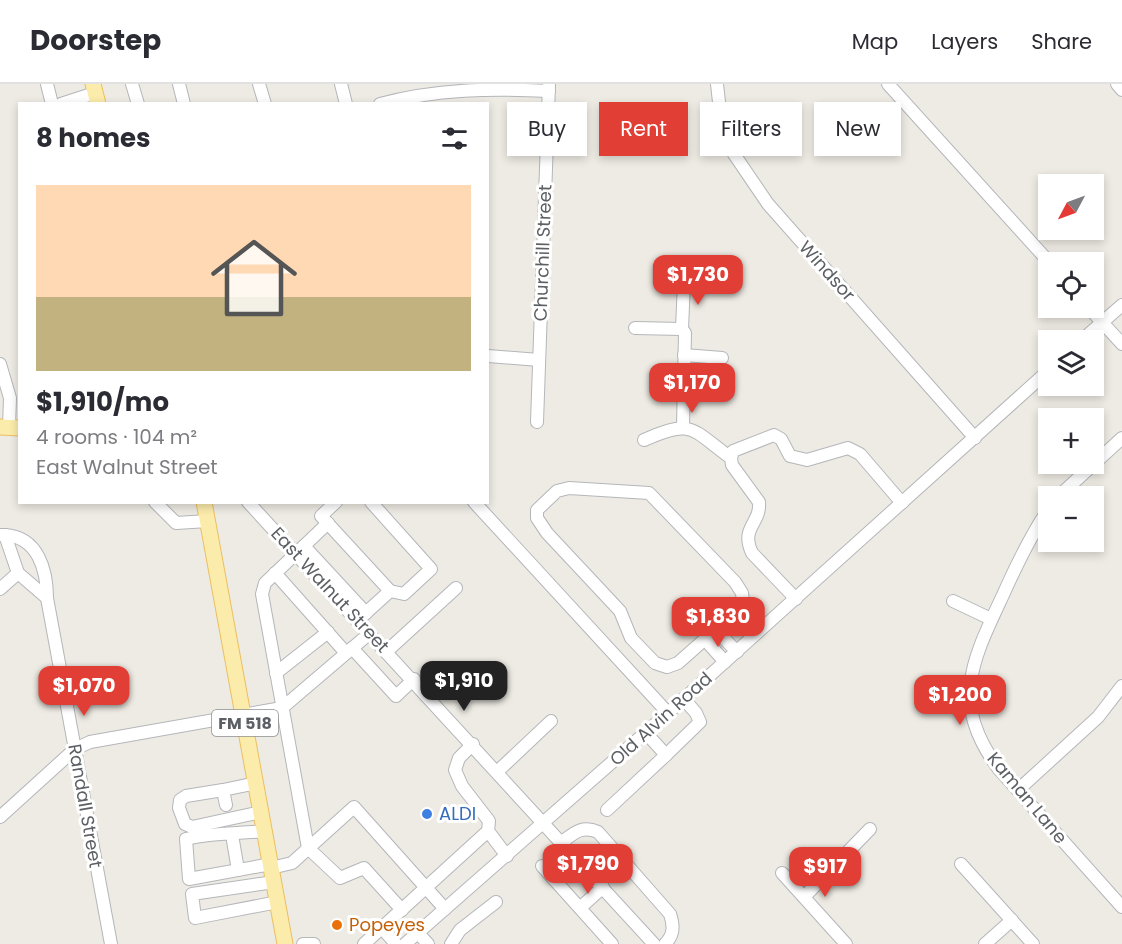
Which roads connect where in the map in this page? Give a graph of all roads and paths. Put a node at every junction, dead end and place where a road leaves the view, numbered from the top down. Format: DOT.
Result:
graph roads {
  1 [pos="47,84"];
  2 [pos="132,84"];
  3 [pos="179,84"];
  4 [pos="259,84"];
  5 [pos="340,84"];
  6 [pos="717,84"];
  7 [pos="888,84"];
  8 [pos="1117,84"];
  9 [pos="549,87"];
  10 [pos="1122,90"];
  11 [pos="95,93"];
  12 [pos="52,102"];
  13 [pos="67,102"];
  14 [pos="137,102"];
  15 [pos="184,102"];
  16 [pos="264,102"];
  17 [pos="345,102"];
  18 [pos="387,102"];
  19 [pos="1040,252"];
  20 [pos="684,282"];
  21 [pos="1122,305"];
  22 [pos="1098,318"];
  23 [pos="1102,322"];
  24 [pos="635,328"];
  25 [pos="682,328"];
  26 [pos="1093,330"];
  27 [pos="1122,344"];
  28 [pos="684,355"];
  29 [pos="489,356"];
  30 [pos="722,358"];
  31 [pos="539,360"];
  32 [pos="0,364"];
  33 [pos="1038,380"];
  34 [pos="537,422"];
  35 [pos="683,426"];
  36 [pos="10,427"];
  37 [pos="975,438"];
  38 [pos="1122,438"];
  39 [pos="644,440"];
  40 [pos="731,458"];
  41 [pos="1070,486"];
  42 [pos="902,503"];
  43 [pos="157,504"];
  44 [pos="204,504"];
  45 [pos="250,504"];
  46 [pos="334,504"];
  47 [pos="373,504"];
  48 [pos="476,504"];
  49 [pos="208,521"];
  50 [pos="328,523"];
  51 [pos="1038,527"];
  52 [pos="3,535"];
  53 [pos="300,550"];
  54 [pos="18,573"];
  55 [pos="275,573"];
  56 [pos="456,588"];
  57 [pos="0,589"];
  58 [pos="390,591"];
  59 [pos="47,598"];
  60 [pos="796,599"];
  61 [pos="953,601"];
  62 [pos="362,616"];
  63 [pos="991,619"];
  64 [pos="327,632"];
  65 [pos="370,633"];
  66 [pos="709,635"];
  67 [pos="349,650"];
  68 [pos="387,651"];
  69 [pos="737,652"];
  70 [pos="725,662"];
  71 [pos="276,673"];
  72 [pos="414,679"];
  73 [pos="1122,686"];
  74 [pos="684,699"];
  75 [pos="282,708"];
  76 [pos="243,713"];
  77 [pos="668,713"];
  78 [pos="551,721"];
  79 [pos="646,733"];
  80 [pos="473,744"];
  81 [pos="75,749"];
  82 [pos="666,755"];
  83 [pos="498,771"];
  84 [pos="256,783"];
  85 [pos="223,790"];
  86 [pos="1018,790"];
  87 [pos="226,805"];
  88 [pos="607,810"];
  89 [pos="261,812"];
  90 [pos="0,817"];
  91 [pos="545,823"];
  92 [pos="870,829"];
  93 [pos="265,831"];
  94 [pos="488,831"];
  95 [pos="232,835"];
  96 [pos="562,843"];
  97 [pos="308,848"];
  98 [pos="507,856"];
  99 [pos="961,864"];
  100 [pos="543,866"];
  101 [pos="238,870"];
  102 [pos="272,871"];
  103 [pos="782,873"];
  104 [pos="189,879"];
  105 [pos="1122,886"];
  106 [pos="603,887"];
  107 [pos="427,888"];
  108 [pos="192,894"];
  109 [pos="1112,896"];
  110 [pos="804,897"];
  111 [pos="278,902"];
  112 [pos="496,902"];
  113 [pos="1122,907"];
  114 [pos="580,908"];
  115 [pos="445,909"];
  116 [pos="402,910"];
  117 [pos="1012,920"];
  118 [pos="382,928"];
  119 [pos="418,933"];
  120 [pos="111,944"];
  121 [pos="285,944"];
  122 [pos="303,944"];
  123 [pos="314,944"];
  124 [pos="364,944"];
  125 [pos="396,944"];
  126 [pos="405,944"];
  127 [pos="428,944"];
  128 [pos="452,944"];
  129 [pos="612,944"];
  130 [pos="654,944"];
  131 [pos="665,944"];
  132 [pos="846,944"];
  133 [pos="985,944"];
  134 [pos="1033,944"];
  1 -- 12 [label="street"];
  2 -- 14 [label="street"];
  3 -- 15 [label="street"];
  4 -- 16 [label="street"];
  5 -- 17 [label="street"];
  6 -- 37 [label="street, Windsor"];
  7 -- 19 [label="street"];
  8 -- 10 [label="street"];
  9 -- 18 [label="street"];
  9 -- 31 [label="street, Churchill Street"];
  11 -- 13 [label="street"];
  20 -- 25 [label="street"];
  21 -- 23 [label="street"];
  22 -- 23 [label="street"];
  23 -- 26 [label="street"];
  23 -- 27 [label="street"];
  24 -- 25 [label="street"];
  25 -- 28 [label="street"];
  28 -- 30 [label="street"];
  28 -- 35 [label="street"];
  29 -- 31 [label="street"];
  31 -- 34 [label="street, Churchill Street"];
  32 -- 36 [label="street"];
  33 -- 37 [label="street, Old Alvin Road"];
  35 -- 39 [label="street"];
  35 -- 40 [label="street"];
  37 -- 42 [label="street, Old Alvin Road"];
  38 -- 41 [label="street"];
  40 -- 42 [label="street"];
  40 -- 60 [label="street"];
  42 -- 60 [label="street, Old Alvin Road"];
  43 -- 49 [label="street"];
  44 -- 49 [label="main road, FM 518"];
  45 -- 53 [label="street, East Walnut Street"];
  46 -- 50 [label="street"];
  47 -- 58 [label="street"];
  48 -- 77 [label="street"];
  49 -- 76 [label="main road, FM 518"];
  50 -- 53 [label="street"];
  50 -- 58 [label="street"];
  51 -- 63 [label="street, Kaman Lane"];
  52 -- 54 [label="street, Randall Street"];
  52 -- 59 [label="street, Randall Street"];
  53 -- 55 [label="street"];
  53 -- 62 [label="street, East Walnut Street"];
  54 -- 57 [label="street"];
  54 -- 59 [label="street"];
  55 -- 64 [label="street"];
  55 -- 71 [label="street"];
  56 -- 68 [label="street"];
  58 -- 62 [label="street"];
  59 -- 81 [label="street, Randall Street"];
  60 -- 69 [label="street, Old Alvin Road"];
  61 -- 63 [label="street"];
  62 -- 65 [label="street, East Walnut Street"];
  63 -- 86 [label="street, Kaman Lane"];
  64 -- 67 [label="street"];
  64 -- 71 [label="street"];
  65 -- 67 [label="street"];
  65 -- 68 [label="street, East Walnut Street"];
  66 -- 66 [label="street"];
  66 -- 69 [label="street"];
  66 -- 70 [label="street"];
  67 -- 72 [label="street"];
  67 -- 75 [label="street"];
  68 -- 72 [label="street, East Walnut Street"];
  69 -- 70 [label="street, Old Alvin Road"];
  70 -- 74 [label="street, Old Alvin Road"];
  71 -- 75 [label="street"];
  72 -- 80 [label="street, East Walnut Street"];
  73 -- 86 [label="street"];
  74 -- 77 [label="street, Old Alvin Road"];
  74 -- 82 [label="street"];
  75 -- 76 [label="street"];
  75 -- 97 [label="street"];
  76 -- 81 [label="street"];
  76 -- 84 [label="main road, FM 518"];
  77 -- 79 [label="street, Old Alvin Road"];
  78 -- 83 [label="street"];
  79 -- 82 [label="street"];
  79 -- 91 [label="street, Old Alvin Road"];
  80 -- 83 [label="street, East Walnut Street"];
  80 -- 94 [label="street"];
  81 -- 90 [label="street"];
  81 -- 120 [label="street, Randall Street"];
  82 -- 88 [label="street"];
  83 -- 91 [label="street, East Walnut Street"];
  84 -- 85 [label="street"];
  84 -- 89 [label="main road, FM 518"];
  85 -- 87 [label="street"];
  85 -- 89 [label="street"];
  86 -- 109 [label="street, Kaman Lane"];
  89 -- 93 [label="main road, FM 518"];
  91 -- 96 [label="street, East Walnut Street"];
  91 -- 98 [label="street, Old Alvin Road"];
  92 -- 110 [label="street"];
  93 -- 95 [label="street"];
  93 -- 102 [label="main road, FM 518"];
  94 -- 98 [label="street"];
  94 -- 107 [label="street"];
  95 -- 101 [label="street"];
  95 -- 104 [label="street"];
  96 -- 106 [label="street, East Walnut Street"];
  96 -- 131 [label="street"];
  97 -- 102 [label="street"];
  97 -- 107 [label="street"];
  97 -- 116 [label="street"];
  98 -- 115 [label="street, Old Alvin Road"];
  99 -- 117 [label="street"];
  100 -- 114 [label="street"];
  101 -- 102 [label="street"];
  101 -- 104 [label="street"];
  102 -- 108 [label="street"];
  102 -- 111 [label="main road, FM 518"];
  103 -- 110 [label="street"];
  104 -- 108 [label="street"];
  105 -- 109 [label="street"];
  106 -- 114 [label="street"];
  106 -- 130 [label="street, East Walnut Street"];
  107 -- 115 [label="street"];
  107 -- 116 [label="street"];
  108 -- 111 [label="street"];
  109 -- 113 [label="street, Kaman Lane"];
  110 -- 132 [label="street"];
  111 -- 121 [label="main road, FM 518"];
  112 -- 128 [label="street"];
  114 -- 129 [label="street"];
  115 -- 119 [label="street, Old Alvin Road"];
  116 -- 118 [label="street"];
  117 -- 133 [label="street"];
  117 -- 134 [label="street"];
  118 -- 124 [label="street"];
  118 -- 125 [label="street"];
  119 -- 126 [label="street, Old Alvin Road"];
  119 -- 127 [label="street"];
  122 -- 123 [label="street"];
}
